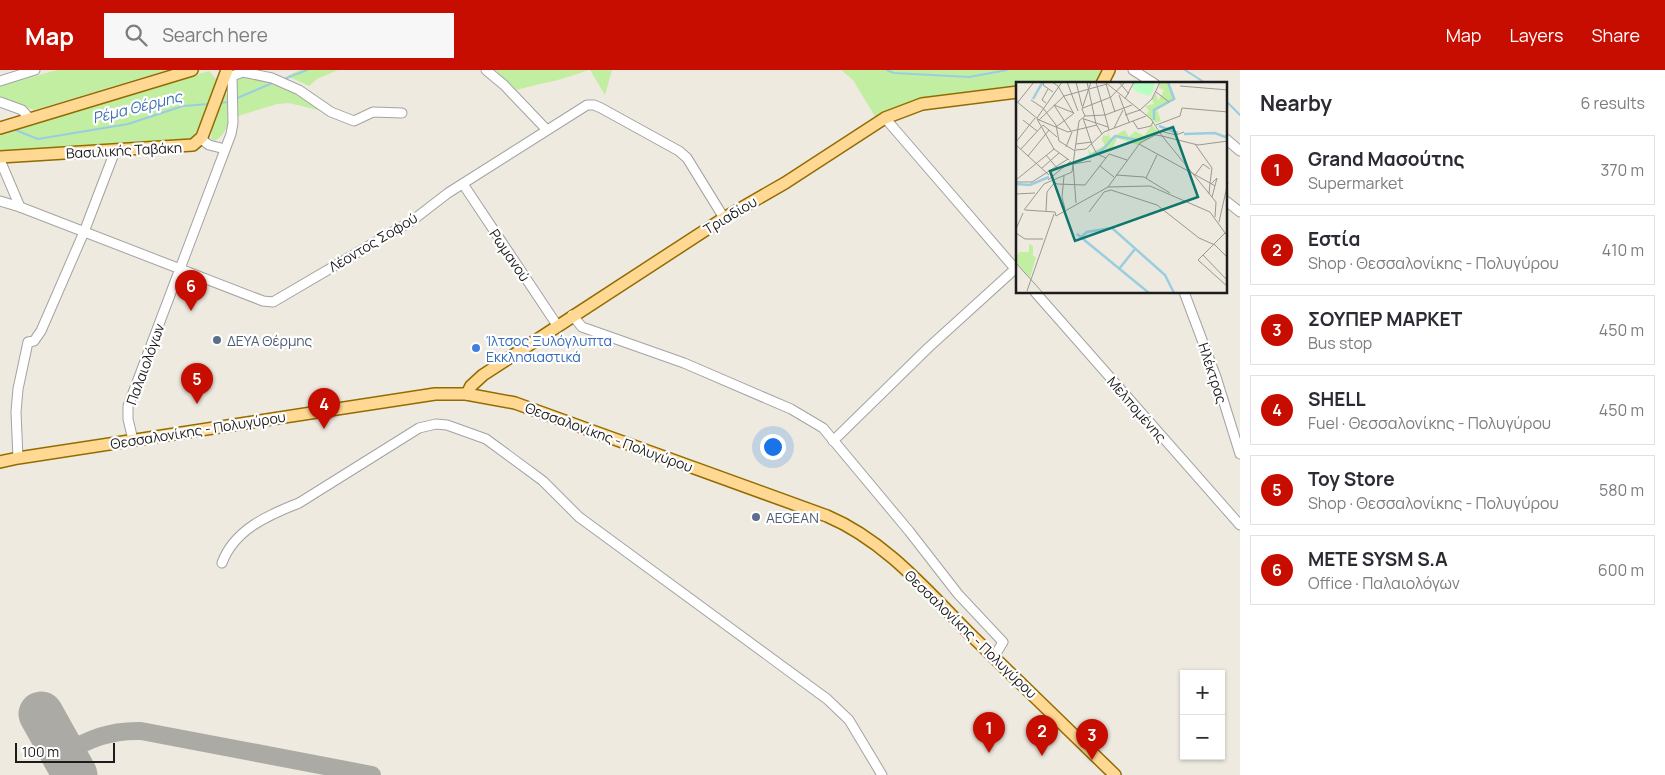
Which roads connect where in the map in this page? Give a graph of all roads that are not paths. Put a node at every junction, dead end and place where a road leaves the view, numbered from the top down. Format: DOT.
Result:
graph roads {
  1 [pos="35,70"];
  2 [pos="192,70"];
  3 [pos="227,70"];
  4 [pos="256,70"];
  5 [pos="486,70"];
  6 [pos="1115,70"];
  7 [pos="1133,70"];
  8 [pos="268,77"];
  9 [pos="1106,80"];
  10 [pos="0,81"];
  11 [pos="1152,82"];
  12 [pos="1016,92"];
  13 [pos="0,102"];
  14 [pos="402,113"];
  15 [pos="886,118"];
  16 [pos="26,120"];
  17 [pos="0,128"];
  18 [pos="546,129"];
  19 [pos="201,139"];
  20 [pos="1228,141"];
  21 [pos="225,149"];
  22 [pos="115,151"];
  23 [pos="1240,151"];
  24 [pos="0,158"];
  25 [pos="9,180"];
  26 [pos="463,184"];
  27 [pos="0,186"];
  28 [pos="0,201"];
  29 [pos="1228,203"];
  30 [pos="20,207"];
  31 [pos="1240,212"];
  32 [pos="724,218"];
  33 [pos="84,232"];
  34 [pos="179,268"];
  35 [pos="1016,271"];
  36 [pos="1037,294"];
  37 [pos="1185,294"];
  38 [pos="572,315"];
  39 [pos="557,325"];
  40 [pos="467,394"];
  41 [pos="133,440"];
  42 [pos="833,441"];
  43 [pos="1240,454"];
  44 [pos="18,458"];
  45 [pos="0,462"];
  46 [pos="1240,525"];
  47 [pos="222,563"];
  48 [pos="994,657"];
  49 [pos="882,775"];
  50 [pos="1115,775"];
  1 -- 10 [label="street"];
  2 -- 16 [label="main road"];
  3 -- 19 [label="main road, Βασιλικής Ταβάκη"];
  4 -- 8 [label="street"];
  5 -- 18 [label="street"];
  6 -- 9 [label="main road"];
  7 -- 11 [label="street"];
  8 -- 14 [label="street"];
  8 -- 21 [label="street, Παλαιολόγων"];
  12 -- 15 [label="main road, Τριαδίου"];
  13 -- 16 [label="street"];
  15 -- 32 [label="main road, Τριαδίου"];
  15 -- 35 [label="street"];
  16 -- 17 [label="main road"];
  18 -- 26 [label="street, Λέοντος Σοφού"];
  18 -- 32 [label="street, Λέοντος Σοφού"];
  19 -- 21 [label="street"];
  19 -- 22 [label="main road, Βασιλικής Ταβάκη"];
  20 -- 23 [label="street"];
  21 -- 34 [label="street, Παλαιολόγων"];
  22 -- 24 [label="main road, Βασιλικής Ταβάκη"];
  22 -- 33 [label="street"];
  24 -- 25 [label="street"];
  25 -- 27 [label="street"];
  25 -- 30 [label="street"];
  26 -- 34 [label="street, Λέοντος Σοφού"];
  26 -- 39 [label="street, Ρωμανού"];
  28 -- 30 [label="street, Λέοντος Σοφού"];
  29 -- 31 [label="street"];
  30 -- 33 [label="street, Λέοντος Σοφού"];
  32 -- 38 [label="main road, Τριαδίου"];
  33 -- 34 [label="street, Λέοντος Σοφού"];
  33 -- 44 [label="street"];
  34 -- 41 [label="street, Παλαιολόγων"];
  35 -- 42 [label="street"];
  36 -- 46 [label="street, Μελπομένης"];
  37 -- 43 [label="street, Ηλέκτρας"];
  38 -- 39 [label="main road, Τριαδίου"];
  38 -- 42 [label="street"];
  39 -- 40 [label="main road, Τριαδίου"];
  40 -- 41 [label="main road, Θεσσαλονίκης - Πολυγύρου"];
  40 -- 48 [label="main road, Θεσσαλονίκης - Πολυγύρου"];
  41 -- 44 [label="main road, Θεσσαλονίκης - Πολυγύρου"];
  42 -- 48 [label="street"];
  44 -- 45 [label="main road, Θεσσαλονίκης - Πολυγύρου"];
  47 -- 49 [label="street"];
  48 -- 50 [label="main road, Θεσσαλονίκης - Πολυγύρου"];
}
